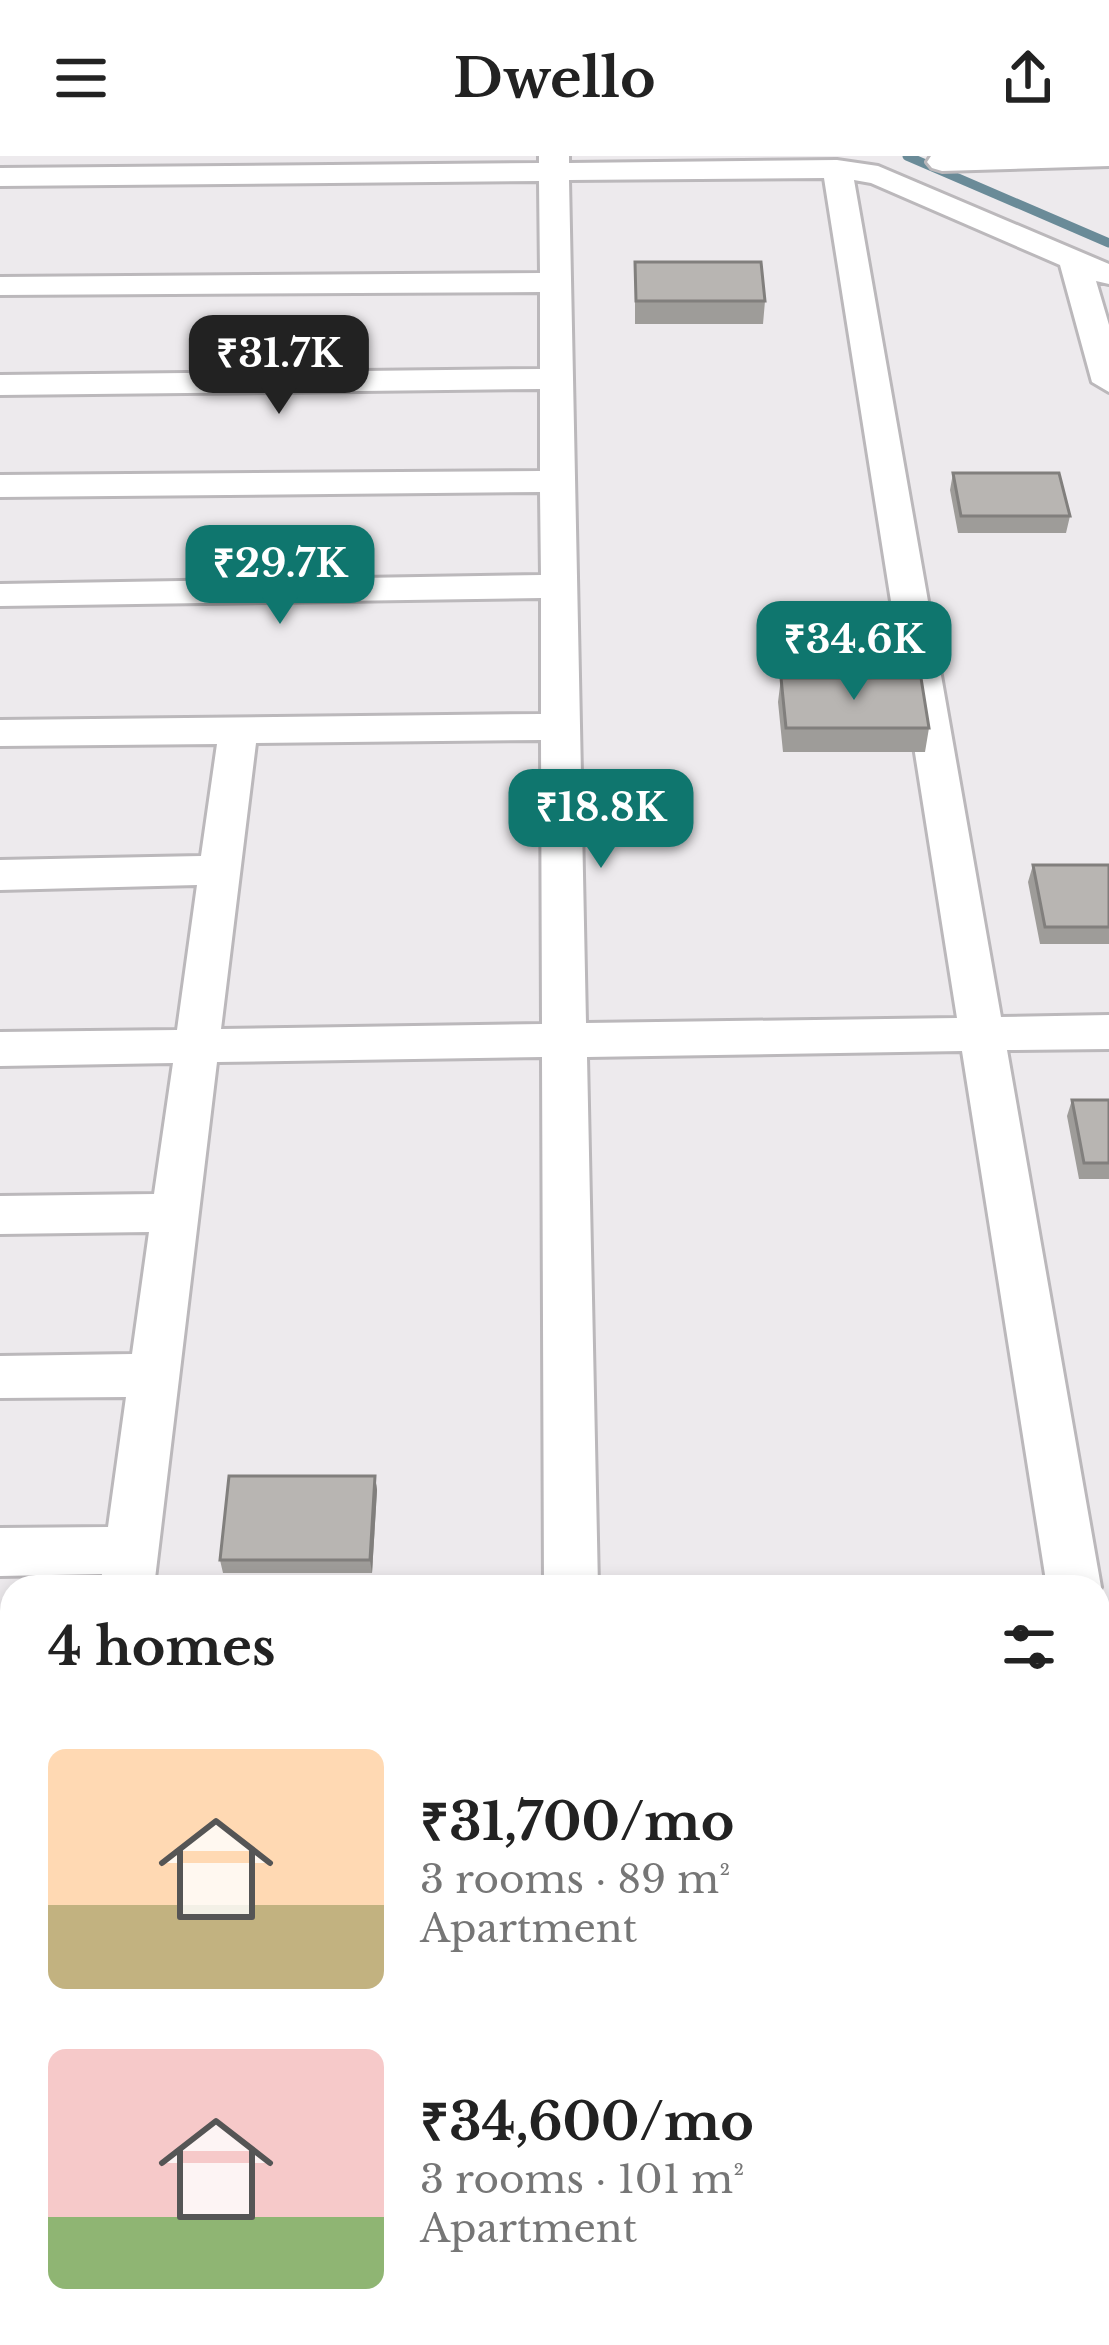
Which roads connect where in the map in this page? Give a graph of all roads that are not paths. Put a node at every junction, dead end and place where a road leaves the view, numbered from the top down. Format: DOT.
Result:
graph roads {
  1 [pos="1109,157"];
  2 [pos="942,162"];
  3 [pos="554,163"];
  4 [pos="837,169"];
  5 [pos="0,177"];
  6 [pos="1074,259"];
  7 [pos="1109,275"];
  8 [pos="556,282"];
  9 [pos="0,286"];
  10 [pos="557,379"];
  11 [pos="1109,382"];
  12 [pos="0,385"];
  13 [pos="558,481"];
  14 [pos="0,486"];
  15 [pos="559,586"];
  16 [pos="0,595"];
  17 [pos="561,727"];
  18 [pos="238,731"];
  19 [pos="0,733"];
  20 [pos="220,870"];
  21 [pos="0,875"];
  22 [pos="1109,1031"];
  23 [pos="978,1033"];
  24 [pos="564,1039"];
  25 [pos="197,1046"];
  26 [pos="0,1049"];
  27 [pos="176,1213"];
  28 [pos="0,1215"];
  29 [pos="154,1375"];
  30 [pos="0,1377"];
  31 [pos="0,1552"];
  32 [pos="129,1568"];
  33 [pos="571,1575"];
  34 [pos="1072,1575"];
  1 -- 2 [label="street"];
  3 -- 4 [label="street"];
  3 -- 5 [label="street"];
  3 -- 8 [label="street"];
  4 -- 6 [label="street"];
  4 -- 23 [label="street"];
  6 -- 7 [label="street"];
  6 -- 11 [label="street"];
  8 -- 9 [label="street"];
  8 -- 10 [label="street"];
  10 -- 12 [label="street"];
  10 -- 13 [label="street"];
  13 -- 14 [label="street"];
  13 -- 15 [label="street"];
  15 -- 16 [label="street"];
  15 -- 17 [label="street"];
  17 -- 18 [label="street"];
  17 -- 24 [label="street"];
  18 -- 19 [label="street"];
  18 -- 20 [label="street"];
  20 -- 21 [label="street"];
  20 -- 25 [label="street"];
  22 -- 23 [label="street"];
  23 -- 24 [label="street"];
  23 -- 34 [label="street"];
  24 -- 25 [label="street"];
  24 -- 33 [label="street"];
  25 -- 26 [label="street"];
  25 -- 27 [label="street"];
  27 -- 28 [label="street"];
  27 -- 29 [label="street"];
  29 -- 30 [label="street"];
  29 -- 32 [label="street"];
  31 -- 32 [label="street"];
}
